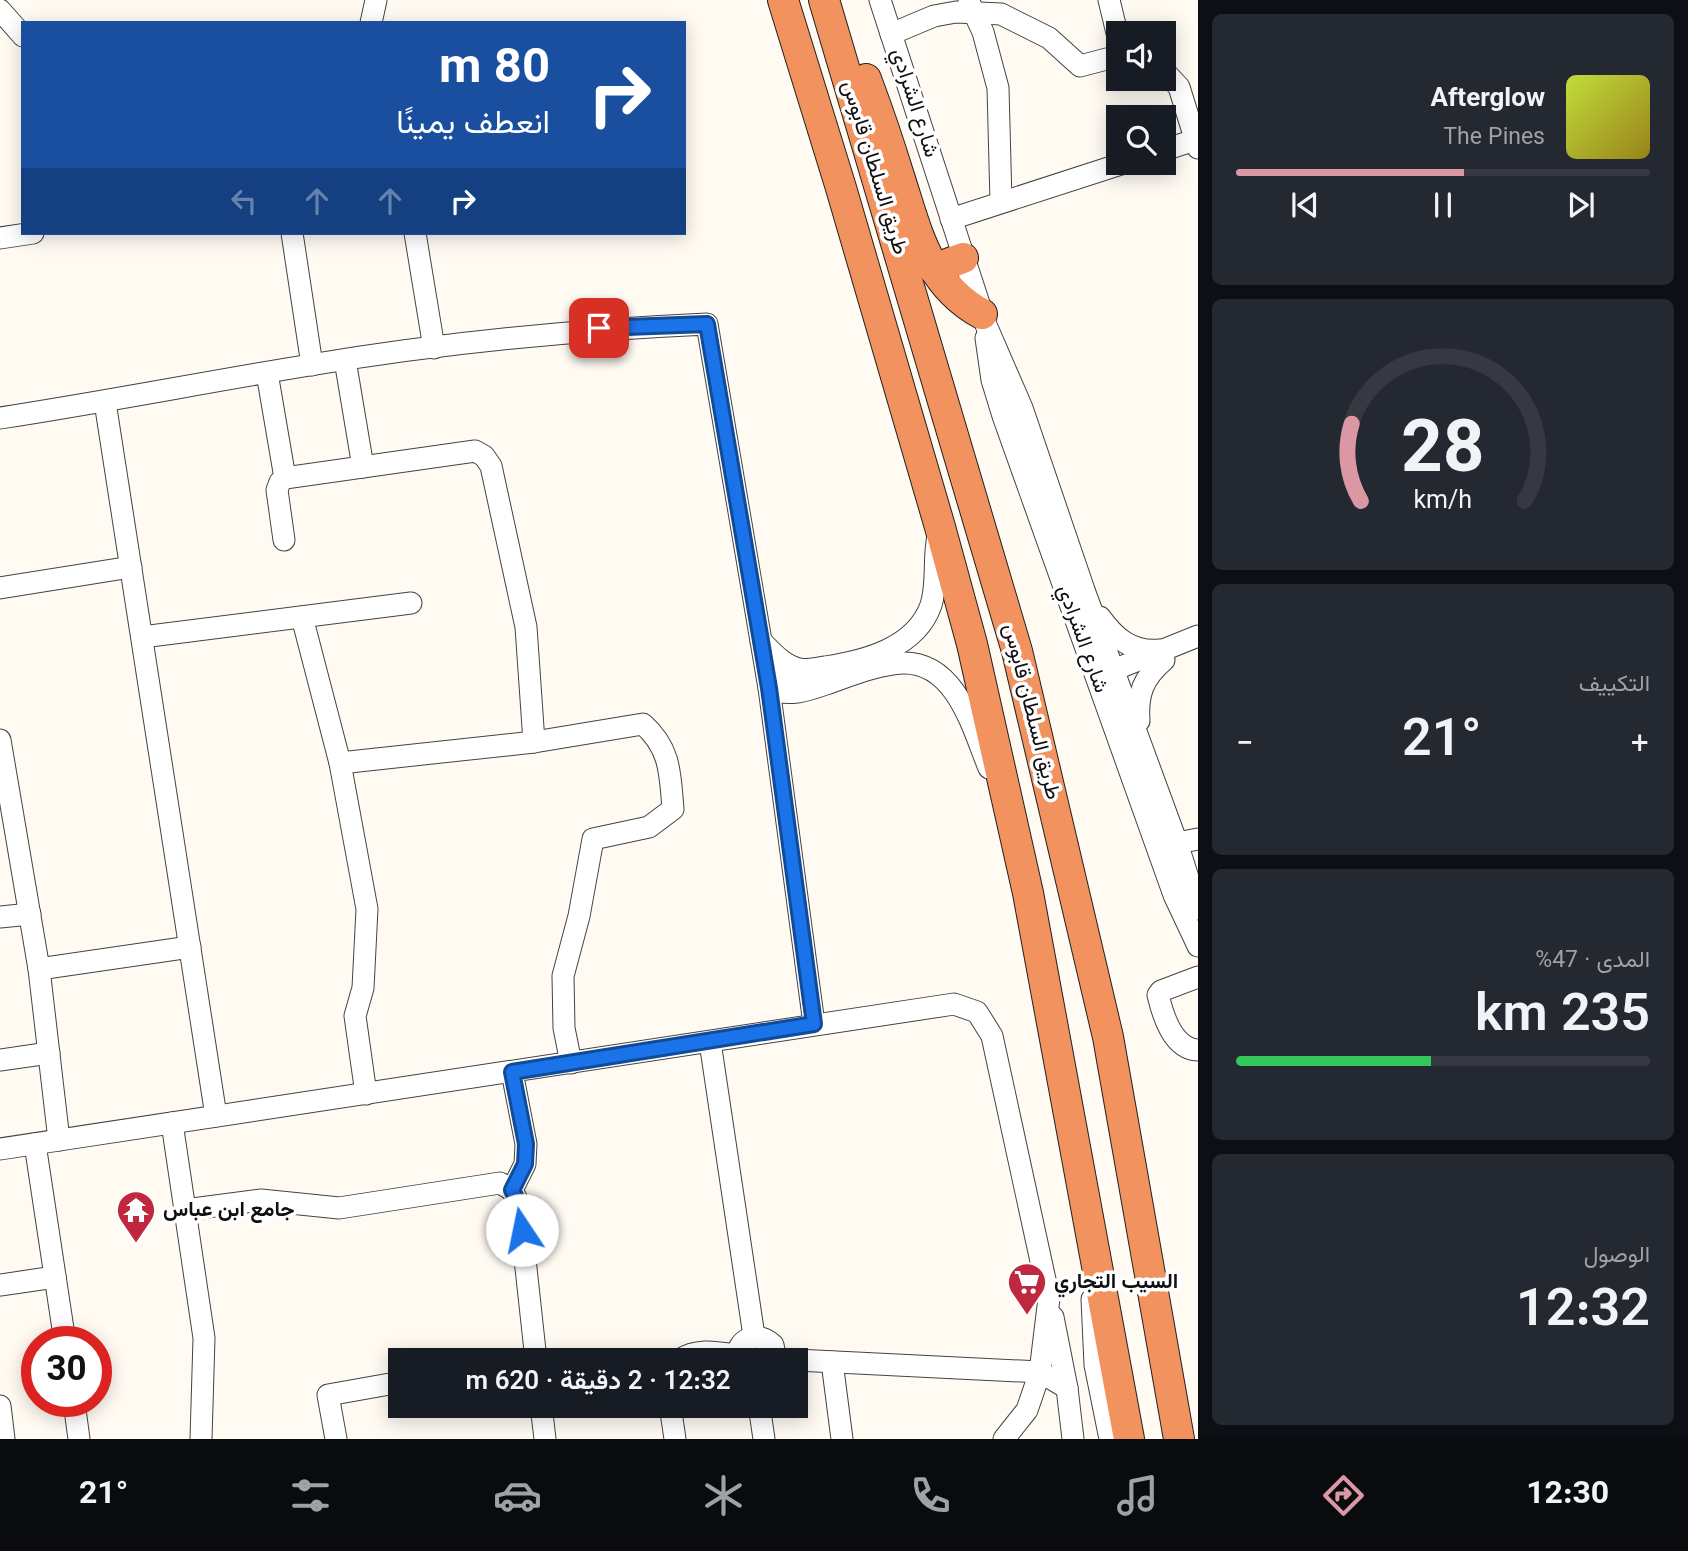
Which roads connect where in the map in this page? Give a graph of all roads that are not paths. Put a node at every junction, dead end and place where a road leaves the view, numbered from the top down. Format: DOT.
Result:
graph roads {
  1 [pos="376,0"];
  2 [pos="783,0"];
  3 [pos="824,0"];
  4 [pos="833,0"];
  5 [pos="880,0"];
  6 [pos="1109,0"];
  7 [pos="971,7"];
  8 [pos="0,10"];
  9 [pos="371,21"];
  10 [pos="1114,21"];
  11 [pos="21,34"];
  12 [pos="891,34"];
  13 [pos="1106,60"];
  14 [pos="1176,84"];
  15 [pos="1197,142"];
  16 [pos="1176,147"];
  17 [pos="1106,169"];
  18 [pos="1001,202"];
  19 [pos="951,219"];
  20 [pos="21,235"];
  21 [pos="292,235"];
  22 [pos="415,235"];
  23 [pos="0,238"];
  24 [pos="963,258"];
  25 [pos="934,269"];
  26 [pos="984,320"];
  27 [pos="434,348"];
  28 [pos="345,360"];
  29 [pos="312,365"];
  30 [pos="267,373"];
  31 [pos="105,402"];
  32 [pos="0,418"];
  33 [pos="363,467"];
  34 [pos="285,478"];
  35 [pos="940,527"];
  36 [pos="284,540"];
  37 [pos="131,567"];
  38 [pos="0,588"];
  39 [pos="1084,590"];
  40 [pos="411,603"];
  41 [pos="302,617"];
  42 [pos="142,637"];
  43 [pos="1198,639"];
  44 [pos="761,641"];
  45 [pos="1163,655"];
  46 [pos="801,670"];
  47 [pos="1108,681"];
  48 [pos="769,688"];
  49 [pos="805,692"];
  50 [pos="774,730"];
  51 [pos="0,740"];
  52 [pos="534,742"];
  53 [pos="1142,747"];
  54 [pos="2,762"];
  55 [pos="340,763"];
  56 [pos="1007,801"];
  57 [pos="1198,839"];
  58 [pos="1177,843"];
  59 [pos="1198,909"];
  60 [pos="30,914"];
  61 [pos="0,917"];
  62 [pos="1198,946"];
  63 [pos="190,947"];
  64 [pos="39,969"];
  65 [pos="1198,977"];
  66 [pos="814,1024"];
  67 [pos="710,1042"];
  68 [pos="1198,1050"];
  69 [pos="49,1053"];
  70 [pos="0,1060"];
  71 [pos="571,1063"];
  72 [pos="512,1072"];
  73 [pos="366,1094"];
  74 [pos="216,1116"];
  75 [pos="172,1123"];
  76 [pos="60,1140"];
  77 [pos="35,1144"];
  78 [pos="0,1149"];
  79 [pos="1132,1174"];
  80 [pos="512,1190"];
  81 [pos="185,1210"];
  82 [pos="1093,1248"];
  83 [pos="55,1277"];
  84 [pos="0,1284"];
  85 [pos="1049,1298"];
  86 [pos="63,1326"];
  87 [pos="754,1336"];
  88 [pos="535,1348"];
  89 [pos="740,1348"];
  90 [pos="774,1348"];
  91 [pos="808,1361"];
  92 [pos="832,1362"];
  93 [pos="1040,1372"];
  94 [pos="388,1384"];
  95 [pos="1067,1388"];
  96 [pos="0,1406"];
  97 [pos="76,1417"];
  98 [pos="543,1418"];
  99 [pos="672,1418"];
  100 [pos="761,1418"];
  101 [pos="4,1439"];
  102 [pos="79,1439"];
  103 [pos="201,1439"];
  104 [pos="336,1439"];
  105 [pos="545,1439"];
  106 [pos="675,1439"];
  107 [pos="764,1439"];
  108 [pos="842,1439"];
  109 [pos="1004,1439"];
  110 [pos="1073,1439"];
  111 [pos="1110,1439"];
  112 [pos="1129,1439"];
  113 [pos="1179,1439"];
  114 [pos="1194,1439"];
  1 -- 9 [label="street"];
  2 -- 35 [label="highway, طريق السلطان قابوس"];
  3 -- 79 [label="highway, طريق السلطان قابوس"];
  4 -- 25 [label="highway"];
  5 -- 12 [label="street, شارع الشرادي"];
  6 -- 10 [label="street"];
  7 -- 12 [label="street"];
  7 -- 13 [label="street"];
  7 -- 18 [label="street"];
  8 -- 11 [label="street"];
  12 -- 19 [label="street, شارع الشرادي"];
  14 -- 15 [label="street"];
  15 -- 16 [label="street"];
  17 -- 18 [label="street"];
  18 -- 19 [label="street"];
  19 -- 24 [label="street, شارع الشرادي"];
  20 -- 23 [label="street"];
  21 -- 29 [label="street"];
  22 -- 27 [label="street"];
  24 -- 25 [label="highway"];
  24 -- 26 [label="street, شارع الشرادي"];
  25 -- 26 [label="highway"];
  26 -- 39 [label="street, شارع الشرادي"];
  26 -- 47 [label="street, شارع الشرادي"];
  27 -- 28 [label="street"];
  27 -- 44 [label="street"];
  28 -- 29 [label="street"];
  28 -- 33 [label="street"];
  29 -- 30 [label="street"];
  30 -- 31 [label="street"];
  30 -- 34 [label="street"];
  31 -- 32 [label="street"];
  31 -- 37 [label="street"];
  33 -- 34 [label="street"];
  33 -- 52 [label="street"];
  34 -- 36 [label="street"];
  35 -- 46 [label="street"];
  35 -- 56 [label="highway, طريق السلطان قابوس"];
  37 -- 38 [label="street"];
  37 -- 42 [label="street"];
  39 -- 45 [label="street"];
  39 -- 47 [label="street, شارع الشرادي"];
  40 -- 41 [label="street"];
  41 -- 42 [label="street"];
  41 -- 55 [label="street"];
  42 -- 63 [label="street"];
  43 -- 45 [label="street"];
  44 -- 46 [label="street"];
  44 -- 48 [label="street"];
  45 -- 47 [label="street"];
  45 -- 53 [label="street"];
  46 -- 48 [label="street"];
  47 -- 53 [label="street, شارع الشرادي"];
  47 -- 62 [label="street, شارع الشرادي"];
  48 -- 49 [label="street"];
  48 -- 50 [label="street"];
  49 -- 50 [label="street"];
  49 -- 56 [label="street"];
  50 -- 66 [label="street"];
  51 -- 54 [label="street"];
  52 -- 55 [label="street"];
  52 -- 71 [label="street"];
  53 -- 58 [label="street, شارع الشرادي"];
  54 -- 60 [label="street"];
  55 -- 73 [label="street"];
  56 -- 82 [label="highway, طريق السلطان قابوس"];
  57 -- 58 [label="street"];
  58 -- 59 [label="street, شارع الشرادي"];
  60 -- 61 [label="street"];
  60 -- 64 [label="street"];
  63 -- 64 [label="street"];
  63 -- 74 [label="street"];
  64 -- 69 [label="street"];
  65 -- 68 [label="street"];
  66 -- 67 [label="street"];
  66 -- 85 [label="street"];
  67 -- 71 [label="street"];
  67 -- 87 [label="street"];
  69 -- 70 [label="street"];
  69 -- 76 [label="street"];
  71 -- 72 [label="street"];
  72 -- 73 [label="street"];
  72 -- 80 [label="street"];
  73 -- 74 [label="street"];
  74 -- 75 [label="street"];
  75 -- 76 [label="street"];
  75 -- 81 [label="street"];
  76 -- 77 [label="street"];
  77 -- 78 [label="street"];
  77 -- 83 [label="street"];
  79 -- 113 [label="highway, طريق السلطان قابوس"];
  79 -- 114 [label="street"];
  80 -- 81 [label="street"];
  80 -- 88 [label="street"];
  81 -- 103 [label="street"];
  82 -- 111 [label="street"];
  82 -- 112 [label="highway, طريق السلطان قابوس"];
  83 -- 84 [label="street"];
  83 -- 86 [label="street"];
  85 -- 93 [label="street"];
  85 -- 95 [label="street"];
  87 -- 89 [label="street"];
  87 -- 90 [label="street"];
  91 -- 92 [label="street"];
  92 -- 93 [label="street"];
  92 -- 108 [label="street"];
  93 -- 95 [label="street"];
  93 -- 109 [label="street"];
  94 -- 104 [label="street"];
  95 -- 110 [label="street"];
  96 -- 101 [label="street"];
  97 -- 102 [label="street"];
  98 -- 105 [label="street"];
  99 -- 106 [label="street"];
  100 -- 107 [label="street"];
}
